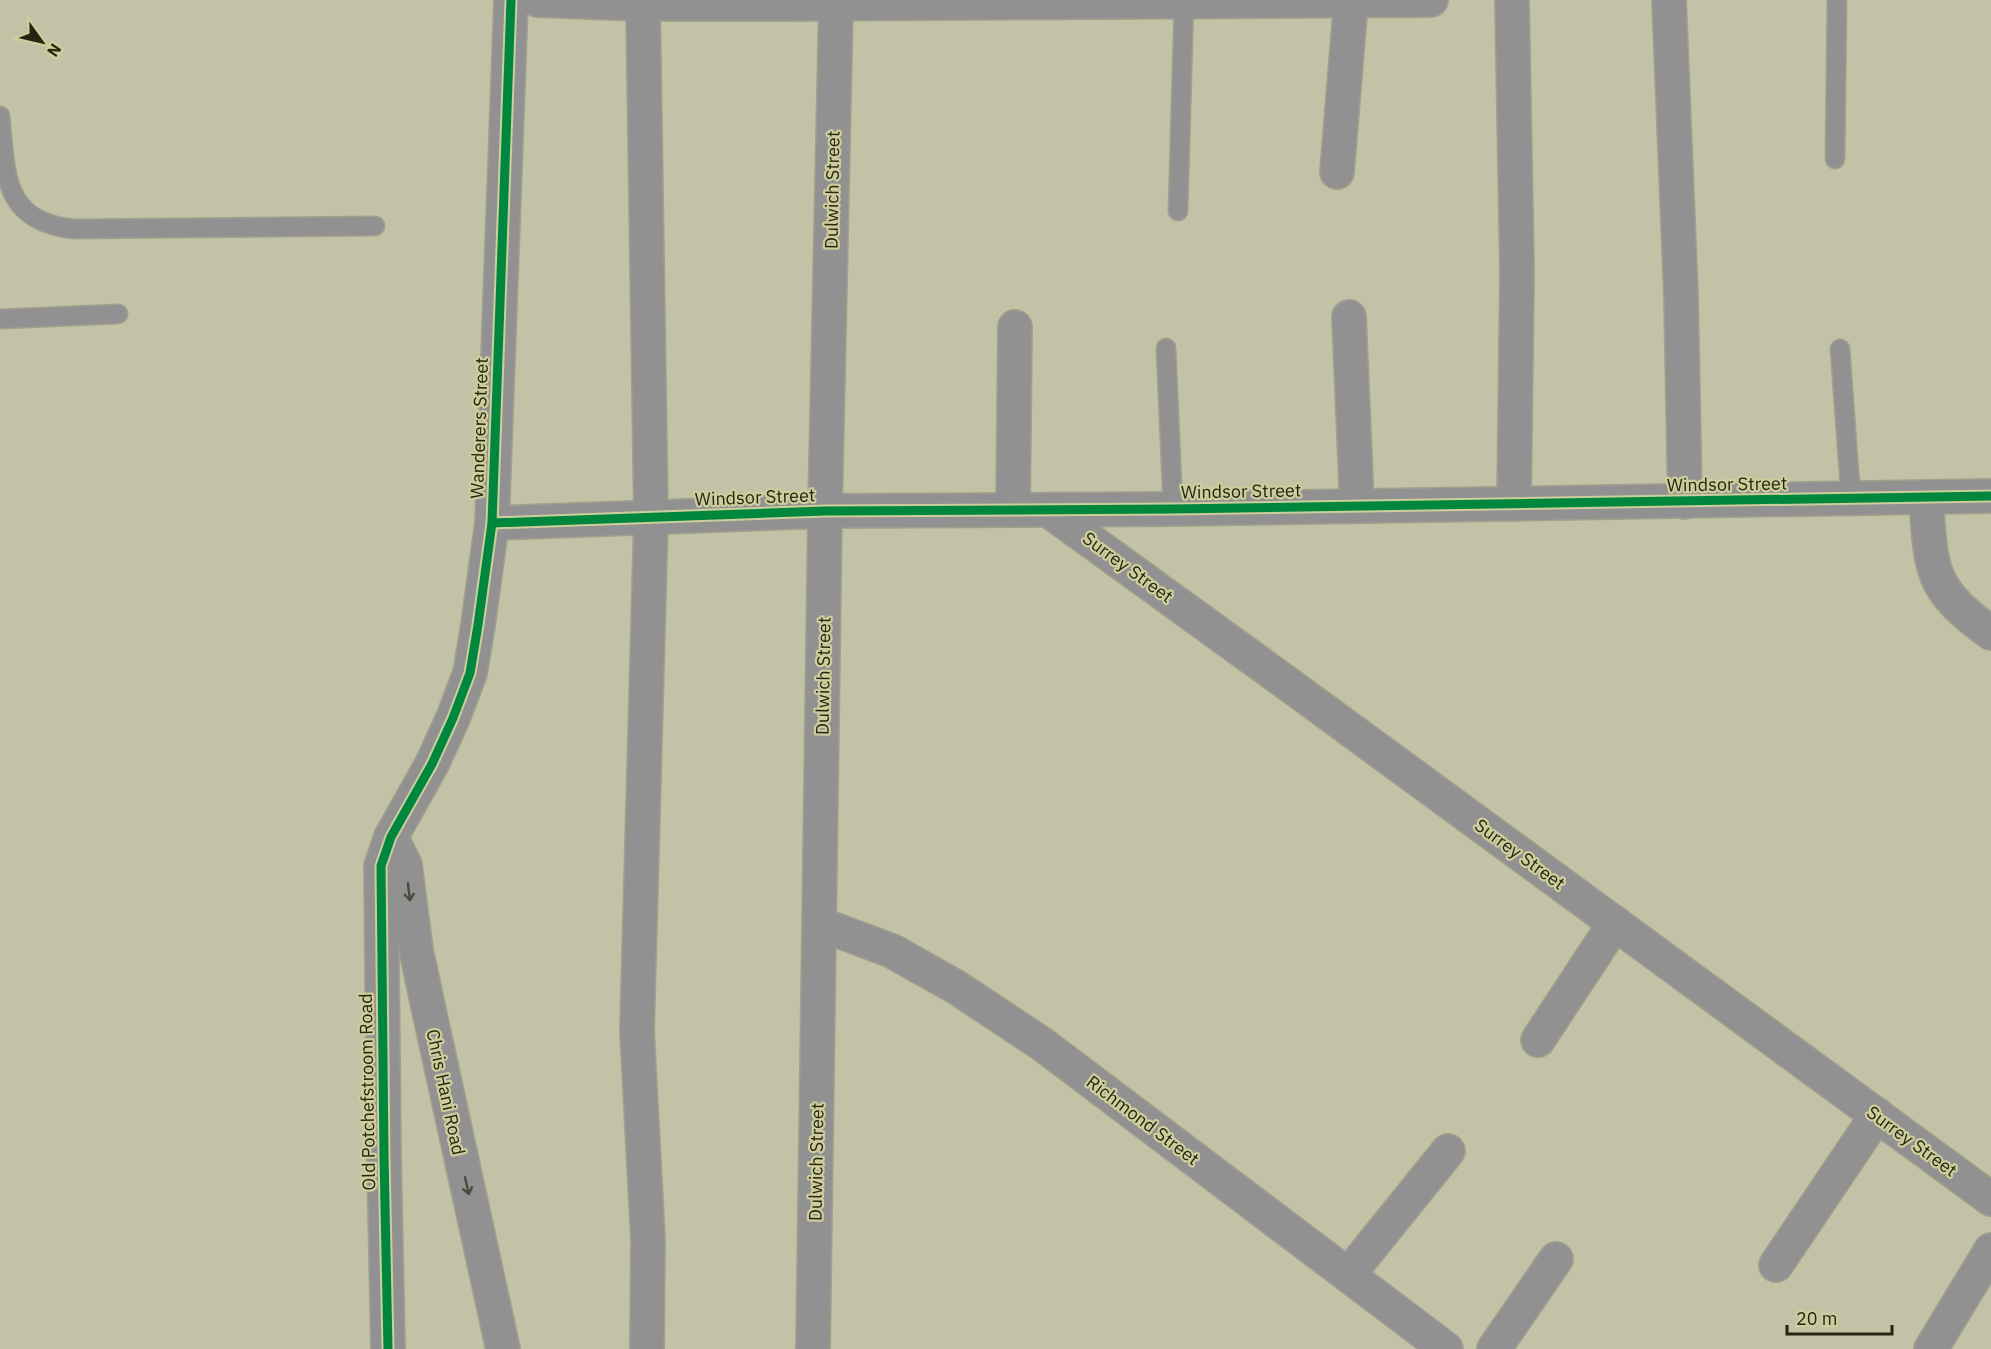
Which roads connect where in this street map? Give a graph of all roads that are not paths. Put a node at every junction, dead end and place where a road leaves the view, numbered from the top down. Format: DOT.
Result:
graph roads {
  1 [pos="511,0"];
  2 [pos="537,0"];
  3 [pos="1303,0"];
  4 [pos="1431,0"];
  5 [pos="1512,0"];
  6 [pos="1670,0"];
  7 [pos="1837,0"];
  8 [pos="1351,1"];
  9 [pos="782,2"];
  10 [pos="1184,2"];
  11 [pos="836,3"];
  12 [pos="643,4"];
  13 [pos="0,116"];
  14 [pos="1834,159"];
  15 [pos="1338,172"];
  16 [pos="1178,210"];
  17 [pos="375,226"];
  18 [pos="118,314"];
  19 [pos="1349,317"];
  20 [pos="0,319"];
  21 [pos="1015,327"];
  22 [pos="1166,348"];
  23 [pos="1840,349"];
  24 [pos="1991,496"];
  25 [pos="1926,497"];
  26 [pos="1851,499"];
  27 [pos="1685,502"];
  28 [pos="1514,504"];
  29 [pos="1357,506"];
  30 [pos="1173,509"];
  31 [pos="1013,510"];
  32 [pos="1048,510"];
  33 [pos="825,511"];
  34 [pos="651,517"];
  35 [pos="492,523"];
  36 [pos="1991,633"];
  37 [pos="391,837"];
  38 [pos="1614,923"];
  39 [pos="820,924"];
  40 [pos="1538,1040"];
  41 [pos="1877,1115"];
  42 [pos="1448,1151"];
  43 [pos="1991,1199"];
  44 [pos="1991,1250"];
  45 [pos="1556,1259"];
  46 [pos="1776,1265"];
  47 [pos="1348,1275"];
  48 [pos="1439,1346"];
  49 [pos="388,1349"];
  50 [pos="503,1349"];
  51 [pos="647,1349"];
  52 [pos="813,1349"];
  53 [pos="1494,1349"];
  54 [pos="1931,1349"];
  1 -- 35 [label="street, Wanderers Street"];
  2 -- 12 [label="street"];
  3 -- 8 [label="street"];
  3 -- 10 [label="street"];
  4 -- 8 [label="street"];
  5 -- 28 [label="street"];
  6 -- 27 [label="street"];
  7 -- 14 [label="lane"];
  8 -- 15 [label="street"];
  9 -- 11 [label="street"];
  9 -- 12 [label="street"];
  10 -- 11 [label="street"];
  10 -- 16 [label="lane"];
  11 -- 33 [label="street, Dulwich Street"];
  12 -- 34 [label="street"];
  13 -- 17 [label="lane"];
  18 -- 20 [label="lane"];
  19 -- 29 [label="street"];
  21 -- 31 [label="street"];
  22 -- 30 [label="lane"];
  23 -- 26 [label="lane"];
  24 -- 25 [label="street, Windsor Street"];
  25 -- 26 [label="street, Windsor Street"];
  25 -- 36 [label="street"];
  26 -- 27 [label="street, Windsor Street"];
  27 -- 28 [label="street, Windsor Street"];
  28 -- 29 [label="street, Windsor Street"];
  29 -- 30 [label="street, Windsor Street"];
  30 -- 32 [label="street, Windsor Street"];
  31 -- 32 [label="street, Windsor Street"];
  31 -- 33 [label="street, Windsor Street"];
  32 -- 38 [label="street, Surrey Street"];
  33 -- 34 [label="street, Windsor Street"];
  33 -- 39 [label="street, Dulwich Street"];
  34 -- 35 [label="street, Windsor Street"];
  34 -- 51 [label="street"];
  35 -- 37 [label="street, Wanderers Street"];
  37 -- 49 [label="street, Old Potchefstroom Road"];
  37 -- 50 [label="street, Chris Hani Road, one-way"];
  38 -- 40 [label="street"];
  38 -- 41 [label="street, Surrey Street"];
  39 -- 47 [label="street, Richmond Street"];
  39 -- 52 [label="street, Dulwich Street"];
  41 -- 43 [label="street, Surrey Street"];
  41 -- 46 [label="street"];
  42 -- 47 [label="street"];
  44 -- 54 [label="street"];
  45 -- 53 [label="street"];
  47 -- 48 [label="street, Richmond Street"];
}
